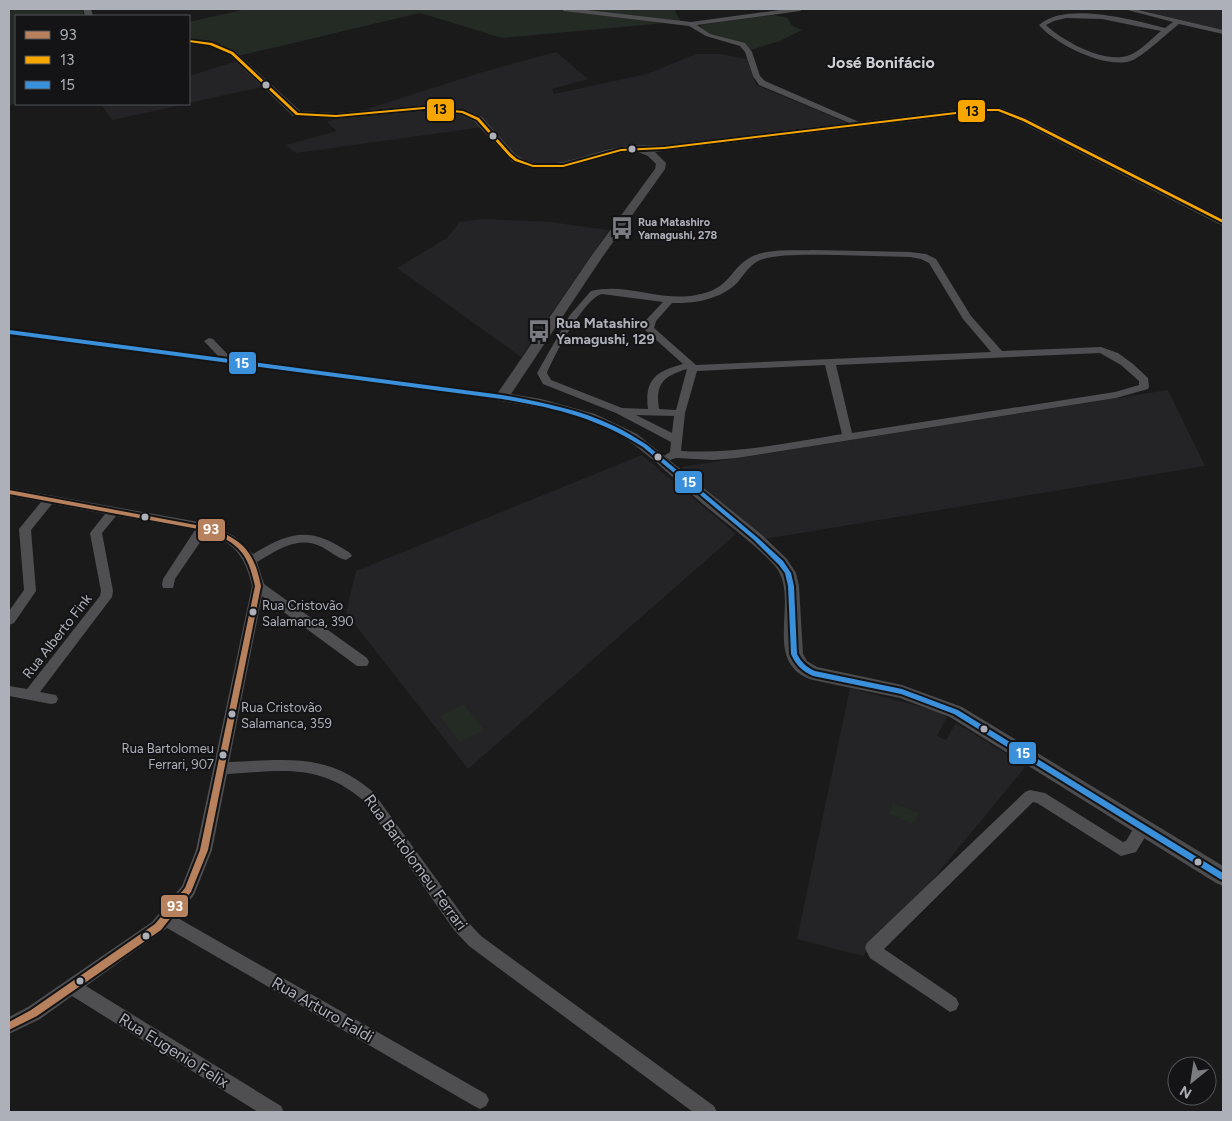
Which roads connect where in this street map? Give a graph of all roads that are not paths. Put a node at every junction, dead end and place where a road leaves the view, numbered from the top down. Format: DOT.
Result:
graph roads {
  1 [pos="564,9"];
  2 [pos="800,9"];
  3 [pos="1127,9"];
  4 [pos="751,12"];
  5 [pos="1178,21"];
  6 [pos="691,24"];
  7 [pos="1166,30"];
  8 [pos="1223,32"];
  9 [pos="190,41"];
  10 [pos="862,125"];
  11 [pos="641,150"];
  12 [pos="1223,222"];
  13 [pos="668,302"];
  14 [pos="9,332"];
  15 [pos="209,341"];
  16 [pos="1000,356"];
  17 [pos="228,361"];
  18 [pos="830,363"];
  19 [pos="690,367"];
  20 [pos="502,397"];
  21 [pos="620,411"];
  22 [pos="654,412"];
  23 [pos="680,413"];
  24 [pos="848,437"];
  25 [pos="676,440"];
  26 [pos="668,457"];
  27 [pos="9,492"];
  28 [pos="49,500"];
  29 [pos="113,511"];
  30 [pos="204,527"];
  31 [pos="346,556"];
  32 [pos="252,560"];
  33 [pos="168,585"];
  34 [pos="258,586"];
  35 [pos="9,620"];
  36 [pos="362,662"];
  37 [pos="9,691"];
  38 [pos="30,695"];
  39 [pos="50,699"];
  40 [pos="222,768"];
  41 [pos="1142,829"];
  42 [pos="1223,877"];
  43 [pos="165,919"];
  44 [pos="72,987"];
  45 [pos="950,1004"];
  46 [pos="9,1026"];
  47 [pos="480,1100"];
  48 [pos="275,1112"];
  49 [pos="708,1112"];
  1 -- 6 [label="street"];
  2 -- 4 [label="street"];
  3 -- 5 [label="street"];
  4 -- 6 [label="street"];
  5 -- 7 [label="street"];
  5 -- 8 [label="street"];
  6 -- 10 [label="street"];
  7 -- 7 [label="street"];
  9 -- 11 [label="main road"];
  10 -- 11 [label="main road"];
  10 -- 12 [label="main road"];
  11 -- 20 [label="main road"];
  13 -- 16 [label="street"];
  13 -- 19 [label="street"];
  13 -- 21 [label="street"];
  14 -- 17 [label="street"];
  15 -- 17 [label="street"];
  16 -- 18 [label="street"];
  16 -- 24 [label="street"];
  17 -- 20 [label="street"];
  18 -- 19 [label="street"];
  18 -- 24 [label="street"];
  19 -- 22 [label="street"];
  19 -- 23 [label="street"];
  20 -- 26 [label="main road"];
  21 -- 22 [label="street"];
  21 -- 25 [label="street"];
  22 -- 23 [label="street"];
  23 -- 25 [label="street"];
  24 -- 26 [label="street"];
  25 -- 26 [label="street"];
  26 -- 41 [label="main road"];
  27 -- 28 [label="street"];
  28 -- 29 [label="street"];
  28 -- 35 [label="street"];
  29 -- 30 [label="street"];
  29 -- 38 [label="street, Rua Alberto Fink"];
  30 -- 32 [label="street"];
  30 -- 33 [label="street"];
  31 -- 32 [label="street"];
  32 -- 34 [label="street"];
  34 -- 36 [label="street"];
  34 -- 40 [label="street"];
  37 -- 38 [label="street"];
  38 -- 39 [label="street"];
  40 -- 43 [label="street"];
  40 -- 49 [label="street, Rua Bartolomeu Ferrari"];
  41 -- 42 [label="main road"];
  41 -- 45 [label="street"];
  43 -- 44 [label="street"];
  43 -- 47 [label="street, Rua Arturo Faldi"];
  44 -- 46 [label="street"];
  44 -- 48 [label="street, Rua Eugenio Felix"];
}
